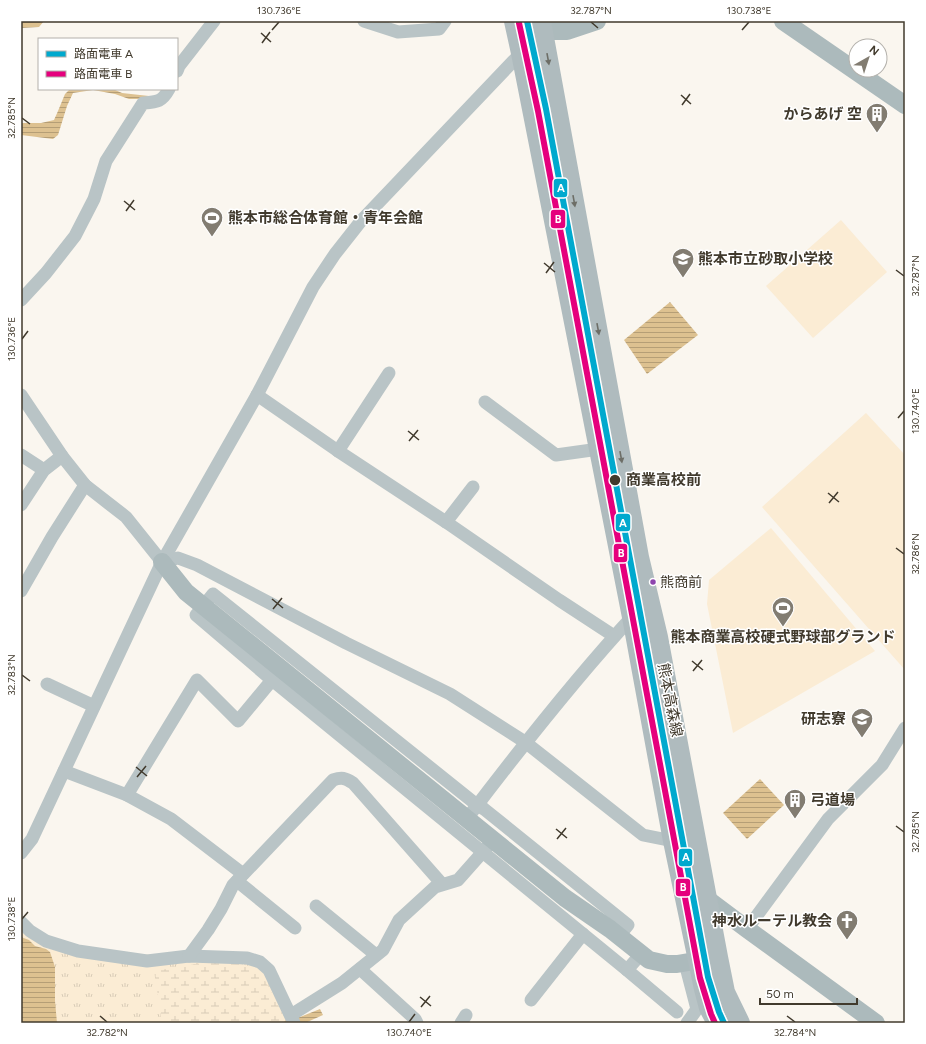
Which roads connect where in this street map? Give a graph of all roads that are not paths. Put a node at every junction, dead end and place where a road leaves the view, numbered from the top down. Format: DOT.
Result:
graph roads {
  1 [pos="214,21"];
  2 [pos="364,21"];
  3 [pos="445,21"];
  4 [pos="514,21"];
  5 [pos="597,21"];
  6 [pos="783,21"];
  7 [pos="542,26"];
  8 [pos="522,53"];
  9 [pos="178,68"];
  10 [pos="168,90"];
  11 [pos="905,105"];
  12 [pos="21,300"];
  13 [pos="389,374"];
  14 [pos="21,395"];
  15 [pos="257,395"];
  16 [pos="486,402"];
  17 [pos="599,449"];
  18 [pos="338,451"];
  19 [pos="21,455"];
  20 [pos="62,456"];
  21 [pos="44,470"];
  22 [pos="86,485"];
  23 [pos="473,488"];
  24 [pos="21,505"];
  25 [pos="446,522"];
  26 [pos="162,562"];
  27 [pos="21,591"];
  28 [pos="204,606"];
  29 [pos="632,617"];
  30 [pos="614,636"];
  31 [pos="272,680"];
  32 [pos="47,684"];
  33 [pos="94,706"];
  34 [pos="905,728"];
  35 [pos="525,742"];
  36 [pos="64,771"];
  37 [pos="126,796"];
  38 [pos="471,812"];
  39 [pos="673,841"];
  40 [pos="488,846"];
  41 [pos="21,853"];
  42 [pos="240,877"];
  43 [pos="442,884"];
  44 [pos="707,899"];
  45 [pos="316,906"];
  46 [pos="21,922"];
  47 [pos="294,928"];
  48 [pos="747,929"];
  49 [pos="583,934"];
  50 [pos="619,936"];
  51 [pos="641,954"];
  52 [pos="189,956"];
  53 [pos="376,956"];
  54 [pos="718,957"];
  55 [pos="692,962"];
  56 [pos="360,969"];
  57 [pos="627,970"];
  58 [pos="532,1000"];
  59 [pos="678,1012"];
  60 [pos="292,1019"];
  61 [pos="417,1023"];
  62 [pos="687,1023"];
  63 [pos="717,1023"];
  64 [pos="740,1023"];
  65 [pos="876,1023"];
  1 -- 9 [label="street"];
  2 -- 3 [label="street"];
  4 -- 8 [label="main road, 熊本高森線"];
  5 -- 7 [label="street"];
  6 -- 11 [label="street"];
  7 -- 8 [label="street"];
  7 -- 44 [label="main road, 熊本高森線, one-way"];
  8 -- 15 [label="street"];
  8 -- 17 [label="main road, 熊本高森線"];
  10 -- 12 [label="street"];
  13 -- 18 [label="street"];
  14 -- 20 [label="street"];
  15 -- 18 [label="street"];
  15 -- 26 [label="street"];
  16 -- 17 [label="street"];
  17 -- 29 [label="main road, 熊本高森線"];
  18 -- 25 [label="street"];
  19 -- 21 [label="street"];
  20 -- 21 [label="street"];
  20 -- 22 [label="street"];
  21 -- 24 [label="street"];
  22 -- 26 [label="street"];
  22 -- 27 [label="street"];
  23 -- 25 [label="street"];
  25 -- 30 [label="street"];
  26 -- 28 [label="street"];
  26 -- 33 [label="street"];
  26 -- 35 [label="street"];
  28 -- 31 [label="street"];
  28 -- 38 [label="street"];
  29 -- 30 [label="street"];
  29 -- 39 [label="main road, 熊本高森線"];
  30 -- 35 [label="street"];
  31 -- 37 [label="street"];
  31 -- 40 [label="street"];
  32 -- 33 [label="street"];
  33 -- 36 [label="street"];
  34 -- 48 [label="street"];
  35 -- 38 [label="street"];
  35 -- 39 [label="street"];
  36 -- 37 [label="street"];
  36 -- 41 [label="street"];
  37 -- 42 [label="street"];
  38 -- 40 [label="street"];
  38 -- 50 [label="street"];
  39 -- 55 [label="main road, 熊本高森線"];
  40 -- 43 [label="street"];
  40 -- 49 [label="street"];
  40 -- 50 [label="street"];
  42 -- 43 [label="street"];
  42 -- 47 [label="street"];
  42 -- 52 [label="street"];
  43 -- 53 [label="street"];
  44 -- 48 [label="street"];
  44 -- 54 [label="main road, 熊本高森線"];
  45 -- 53 [label="street"];
  46 -- 52 [label="street"];
  48 -- 65 [label="street"];
  49 -- 57 [label="street"];
  49 -- 58 [label="street"];
  50 -- 51 [label="street"];
  51 -- 55 [label="street"];
  51 -- 57 [label="street"];
  52 -- 60 [label="street"];
  53 -- 56 [label="street"];
  54 -- 55 [label="street"];
  54 -- 64 [label="main road, 熊本高森線"];
  55 -- 62 [label="street"];
  55 -- 63 [label="main road, 熊本高森線"];
  56 -- 60 [label="street"];
  56 -- 61 [label="street"];
  57 -- 59 [label="street"];
}
